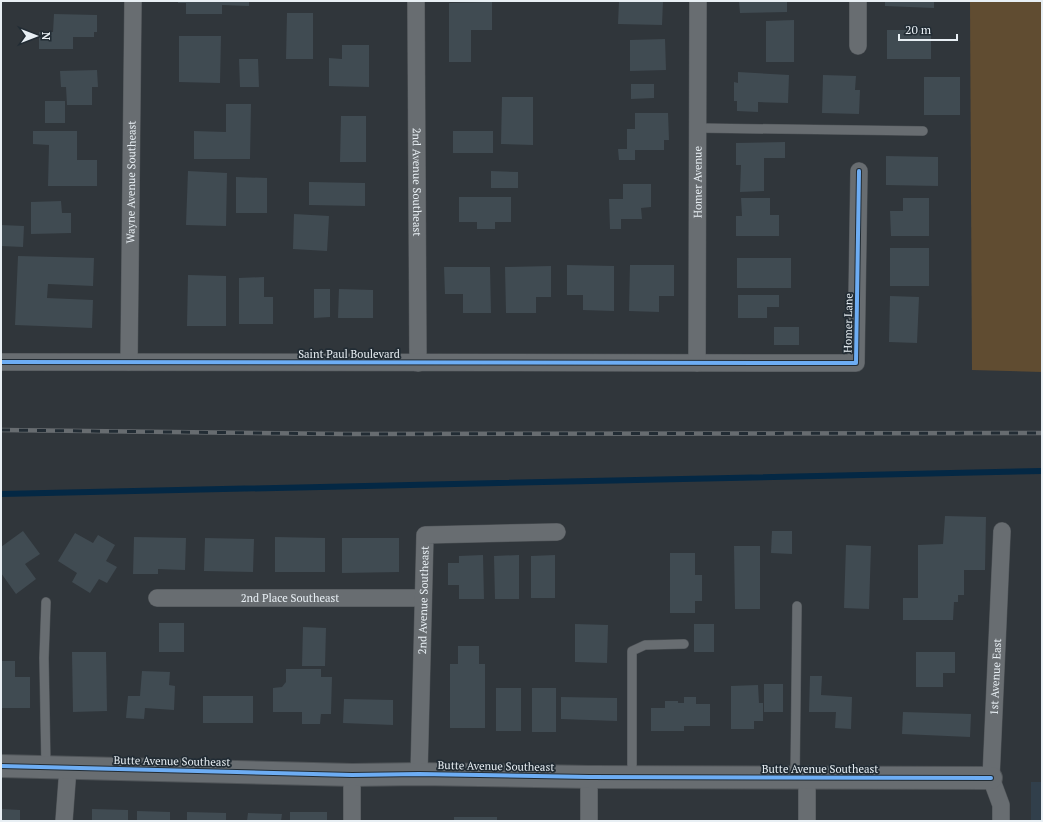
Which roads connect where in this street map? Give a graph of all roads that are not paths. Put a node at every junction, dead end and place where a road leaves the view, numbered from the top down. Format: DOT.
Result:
graph roads {
  1 [pos="133,1"];
  2 [pos="416,1"];
  3 [pos="698,1"];
  4 [pos="858,1"];
  5 [pos="858,46"];
  6 [pos="698,128"];
  7 [pos="923,131"];
  8 [pos="859,172"];
  9 [pos="1,362"];
  10 [pos="129,362"];
  11 [pos="418,363"];
  12 [pos="697,363"];
  13 [pos="1002,531"];
  14 [pos="558,532"];
  15 [pos="157,598"];
  16 [pos="423,598"];
  17 [pos="46,602"];
  18 [pos="797,606"];
  19 [pos="684,644"];
  20 [pos="1,766"];
  21 [pos="46,767"];
  22 [pos="68,768"];
  23 [pos="418,774"];
  24 [pos="352,775"];
  25 [pos="589,777"];
  26 [pos="632,777"];
  27 [pos="801,778"];
  28 [pos="991,778"];
  29 [pos="64,821"];
  30 [pos="352,821"];
  31 [pos="589,821"];
  32 [pos="807,821"];
  33 [pos="1001,821"];
  1 -- 10 [label="street, Wayne Avenue Southeast"];
  2 -- 11 [label="street, 2nd Avenue Southeast"];
  3 -- 6 [label="street, Homer Avenue"];
  4 -- 5 [label="street"];
  6 -- 7 [label="lane"];
  6 -- 12 [label="street, Homer Avenue"];
  8 -- 12 [label="street, Homer Lane"];
  9 -- 10 [label="street, Saint Paul Boulevard"];
  10 -- 11 [label="street, Saint Paul Boulevard"];
  11 -- 12 [label="street, Saint Paul Boulevard"];
  13 -- 28 [label="street, 1st Avenue East"];
  14 -- 16 [label="street, 2nd Avenue Southeast"];
  15 -- 16 [label="street, 2nd Place Southeast"];
  16 -- 23 [label="street, 2nd Avenue Southeast"];
  17 -- 21 [label="lane"];
  18 -- 27 [label="lane"];
  19 -- 26 [label="lane"];
  20 -- 21 [label="street, Butte Avenue Southeast"];
  21 -- 22 [label="street, Butte Avenue Southeast"];
  22 -- 24 [label="street, Butte Avenue Southeast"];
  22 -- 29 [label="street"];
  23 -- 24 [label="street, Butte Avenue Southeast"];
  23 -- 25 [label="street, Butte Avenue Southeast"];
  24 -- 30 [label="street"];
  25 -- 26 [label="street, Butte Avenue Southeast"];
  25 -- 31 [label="street"];
  26 -- 27 [label="street, Butte Avenue Southeast"];
  27 -- 28 [label="street, Butte Avenue Southeast"];
  27 -- 32 [label="street"];
  28 -- 33 [label="street, 1st Avenue East"];
}
